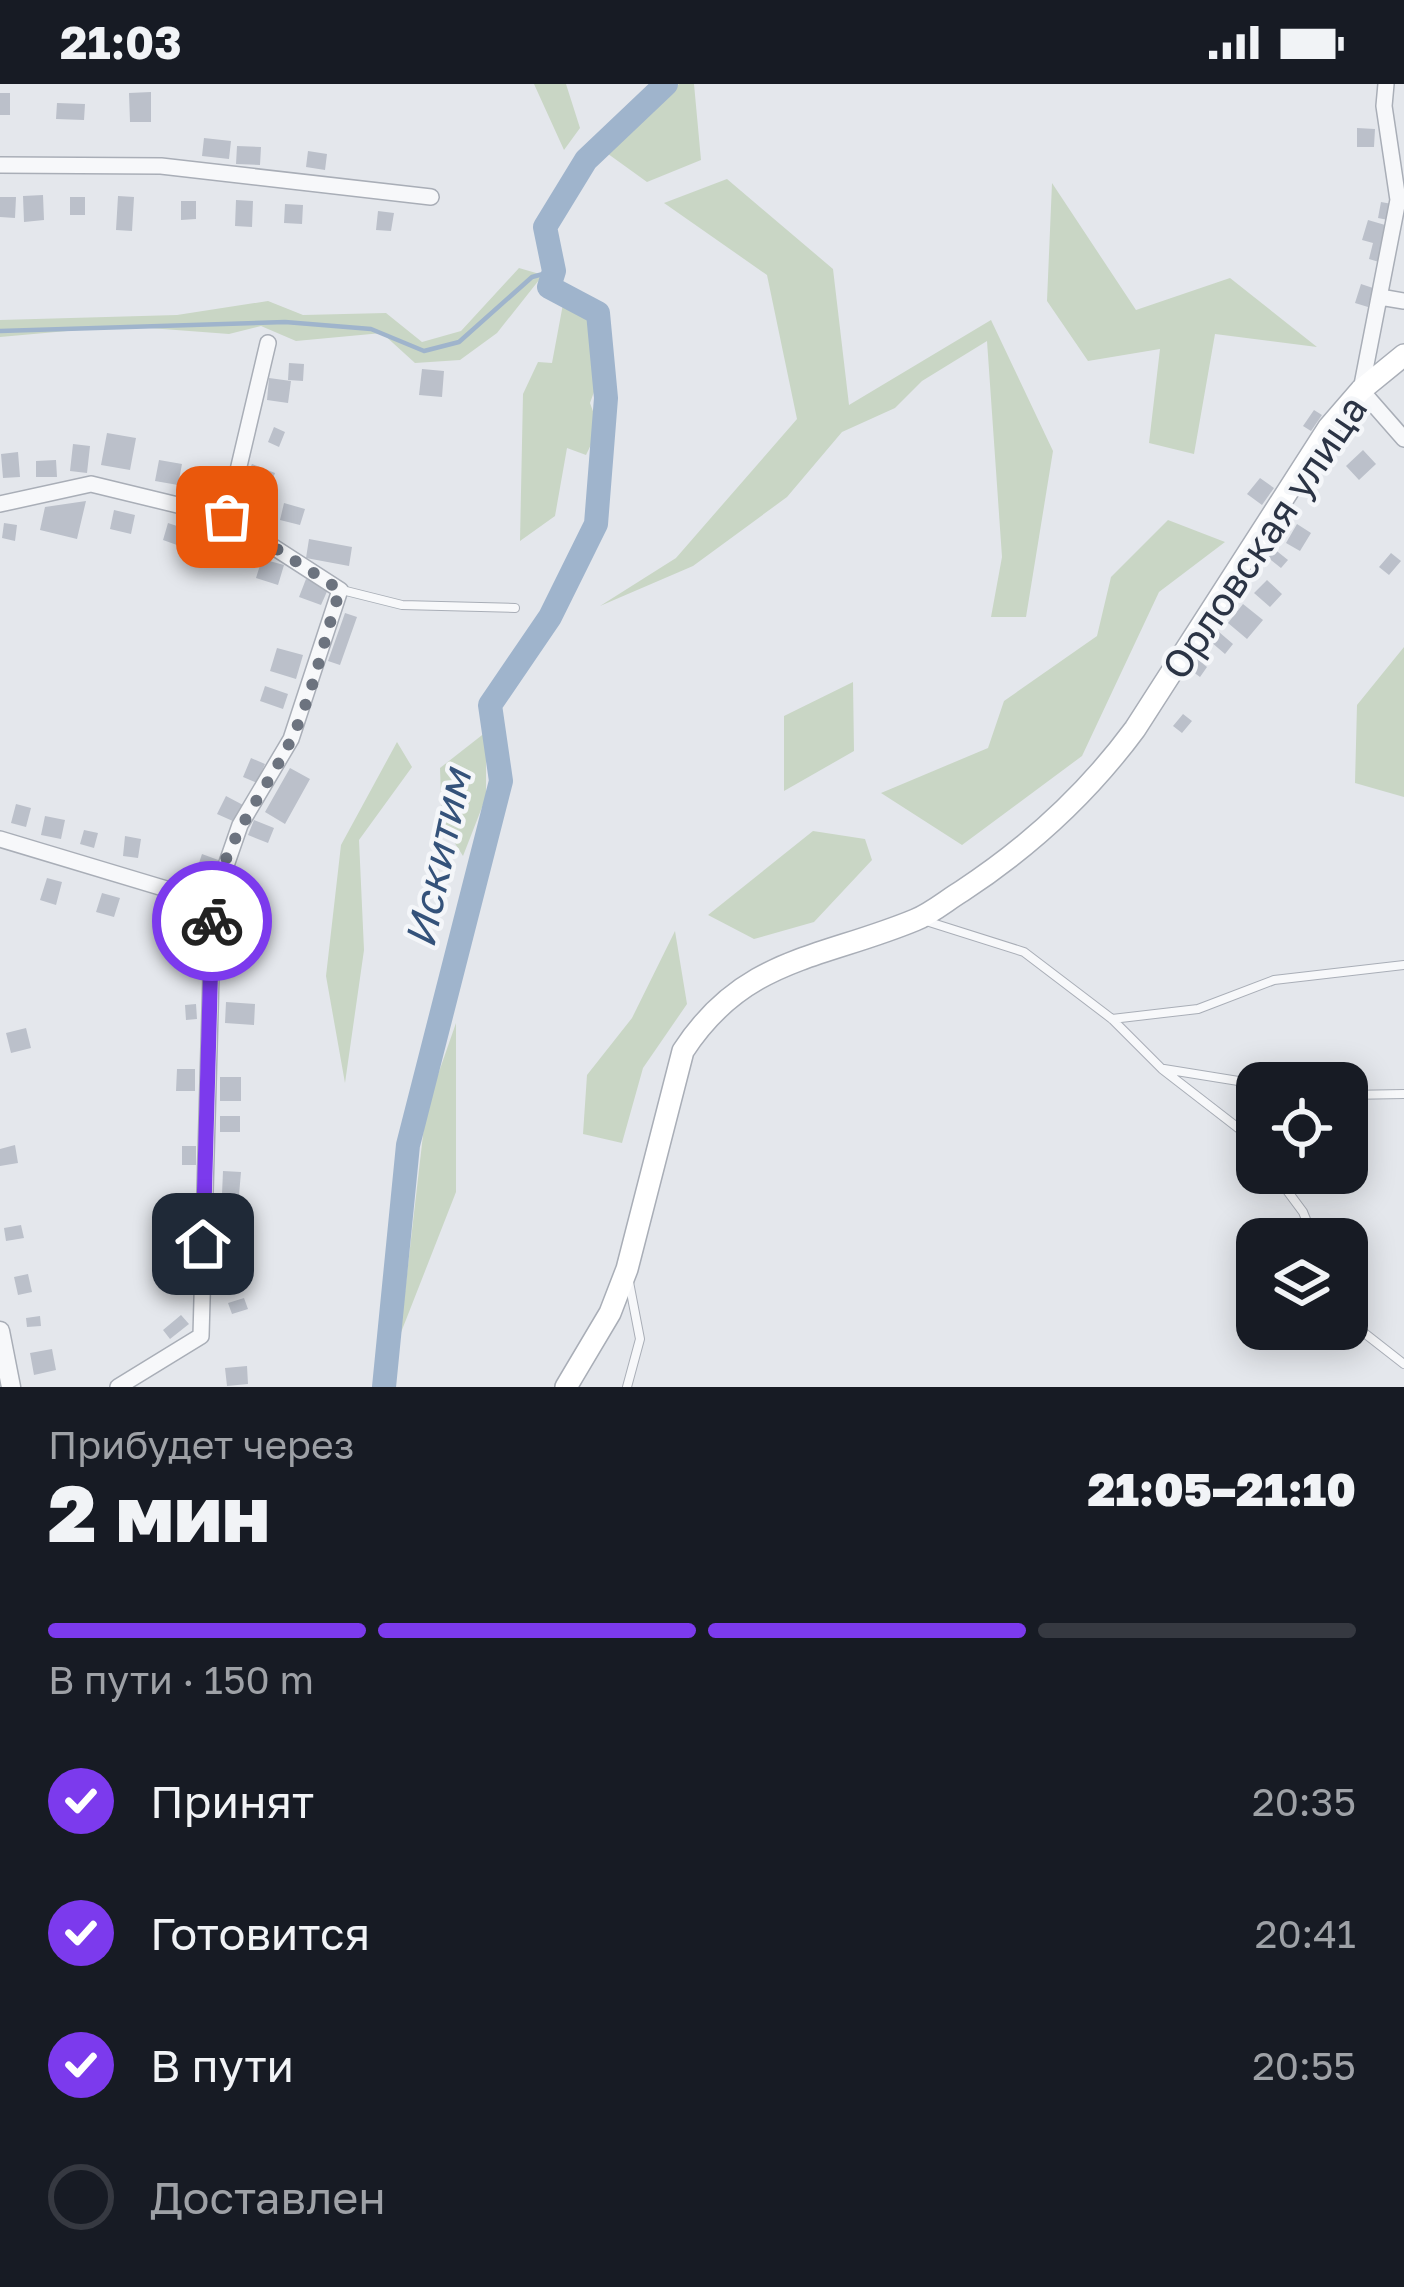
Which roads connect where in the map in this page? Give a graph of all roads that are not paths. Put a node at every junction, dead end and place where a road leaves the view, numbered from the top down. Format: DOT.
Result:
graph roads {
  1 [pos="1386,84"];
  2 [pos="0,164"];
  3 [pos="431,197"];
  4 [pos="1401,200"];
  5 [pos="1380,297"];
  6 [pos="1404,301"];
  7 [pos="268,343"];
  8 [pos="1404,355"];
  9 [pos="1361,390"];
  10 [pos="1404,439"];
  11 [pos="0,504"];
  12 [pos="227,517"];
  13 [pos="340,590"];
  14 [pos="515,608"];
  15 [pos="0,839"];
  16 [pos="213,903"];
  17 [pos="919,919"];
  18 [pos="1404,965"];
  19 [pos="1112,1019"];
  20 [pos="1162,1069"];
  21 [pos="1236,1081"];
  22 [pos="1404,1094"];
  23 [pos="1368,1095"];
  24 [pos="1236,1126"];
  25 [pos="627,1269"];
  26 [pos="0,1330"];
  27 [pos="1368,1336"];
  28 [pos="1404,1364"];
  29 [pos="10,1387"];
  30 [pos="118,1387"];
  31 [pos="566,1387"];
  32 [pos="627,1387"];
  1 -- 4 [label="street"];
  2 -- 3 [label="street"];
  4 -- 5 [label="street"];
  5 -- 6 [label="street"];
  5 -- 9 [label="street"];
  7 -- 12 [label="street"];
  8 -- 9 [label="main road, Орловская улица"];
  9 -- 10 [label="street"];
  9 -- 17 [label="main road, Орловская улица"];
  11 -- 12 [label="street"];
  12 -- 13 [label="street"];
  13 -- 14 [label="lane"];
  13 -- 16 [label="street"];
  15 -- 16 [label="street"];
  16 -- 30 [label="street"];
  17 -- 19 [label="lane"];
  17 -- 25 [label="main road, Орловская улица"];
  18 -- 19 [label="lane"];
  19 -- 20 [label="lane"];
  20 -- 21 [label="lane"];
  20 -- 24 [label="lane"];
  22 -- 23 [label="lane"];
  25 -- 31 [label="main road, Орловская улица"];
  25 -- 32 [label="lane"];
  26 -- 29 [label="street"];
  27 -- 28 [label="lane"];
}
